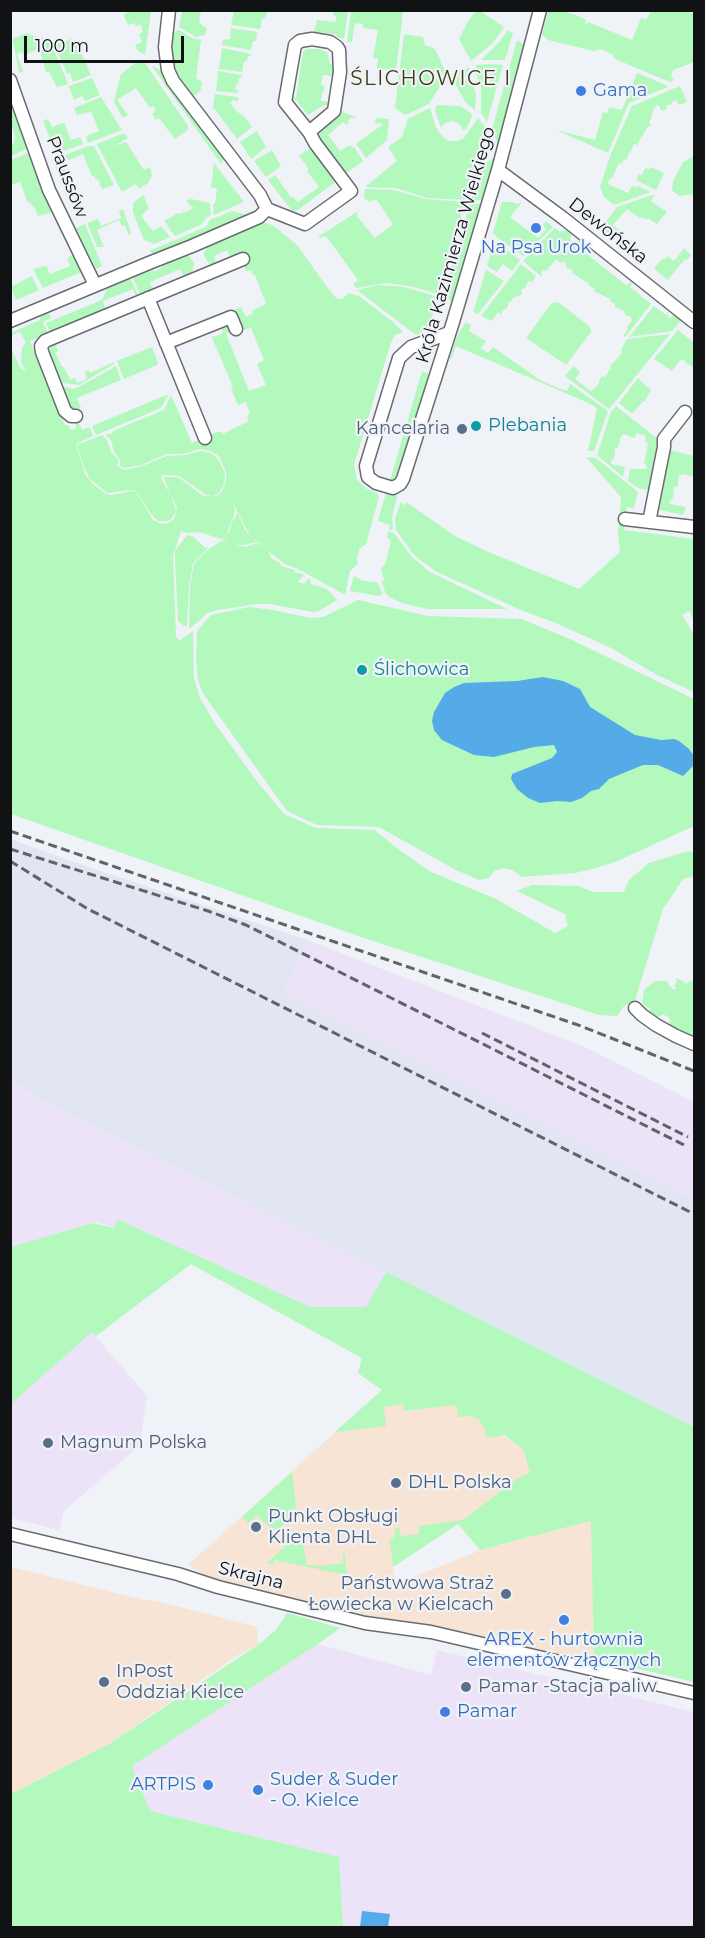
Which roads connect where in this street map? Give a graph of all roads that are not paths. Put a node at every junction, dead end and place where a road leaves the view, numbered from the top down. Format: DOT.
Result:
graph roads {
  1 [pos="169,10"];
  2 [pos="540,10"];
  3 [pos="10,80"];
  4 [pos="309,132"];
  5 [pos="498,170"];
  6 [pos="267,209"];
  7 [pos="243,259"];
  8 [pos="94,285"];
  9 [pos="148,298"];
  10 [pos="692,316"];
  11 [pos="10,321"];
  12 [pos="236,329"];
  13 [pos="449,333"];
  14 [pos="166,343"];
  15 [pos="685,412"];
  16 [pos="76,416"];
  17 [pos="205,438"];
  18 [pos="625,519"];
  19 [pos="648,522"];
  20 [pos="694,527"];
  21 [pos="635,1008"];
  22 [pos="694,1044"];
  23 [pos="10,1534"];
  24 [pos="694,1693"];
  1 -- 6 [label="street"];
  2 -- 5 [label="street, Króla Kazimierza Wielkiego"];
  3 -- 8 [label="street, Praussów"];
  4 -- 4 [label="street"];
  4 -- 6 [label="street"];
  5 -- 10 [label="street, Dewońska"];
  5 -- 13 [label="street, Króla Kazimierza Wielkiego"];
  6 -- 8 [label="street"];
  7 -- 9 [label="street"];
  8 -- 11 [label="street"];
  9 -- 14 [label="street"];
  9 -- 16 [label="street"];
  12 -- 14 [label="street"];
  13 -- 13 [label="street, Króla Kazimierza Wielkiego"];
  14 -- 17 [label="street"];
  15 -- 19 [label="street"];
  18 -- 19 [label="street"];
  19 -- 20 [label="street"];
  21 -- 22 [label="street"];
  23 -- 24 [label="street, Skrajna"];
}
